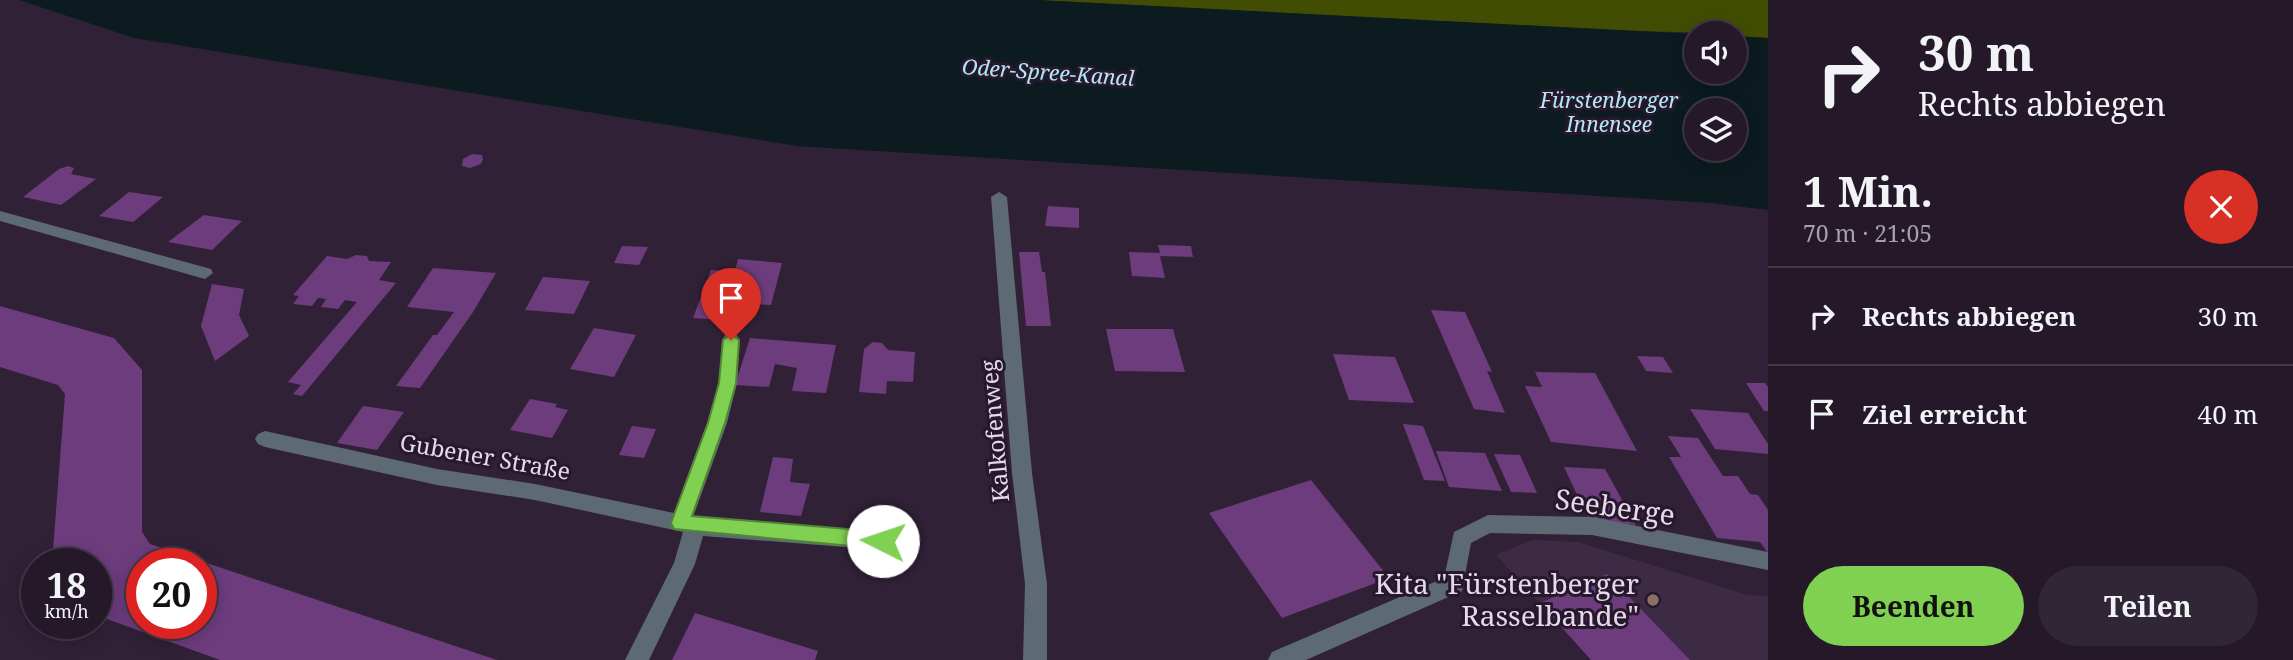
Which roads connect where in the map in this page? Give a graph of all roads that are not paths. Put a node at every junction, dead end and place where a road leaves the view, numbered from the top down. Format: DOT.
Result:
graph roads {
  1 [pos="999,197"];
  2 [pos="0,216"];
  3 [pos="205,273"];
  4 [pos="731,340"];
  5 [pos="265,439"];
  6 [pos="688,525"];
  7 [pos="883,541"];
  8 [pos="1768,561"];
  9 [pos="637,660"];
  10 [pos="1035,660"];
  11 [pos="1280,660"];
  1 -- 10 [label="street, Kalkofenweg"];
  2 -- 3 [label="street"];
  4 -- 6 [label="street"];
  5 -- 6 [label="street, Gubener Straße"];
  6 -- 7 [label="street, Gubener Straße"];
  6 -- 9 [label="street"];
  8 -- 11 [label="street, Seeberge"];
}
